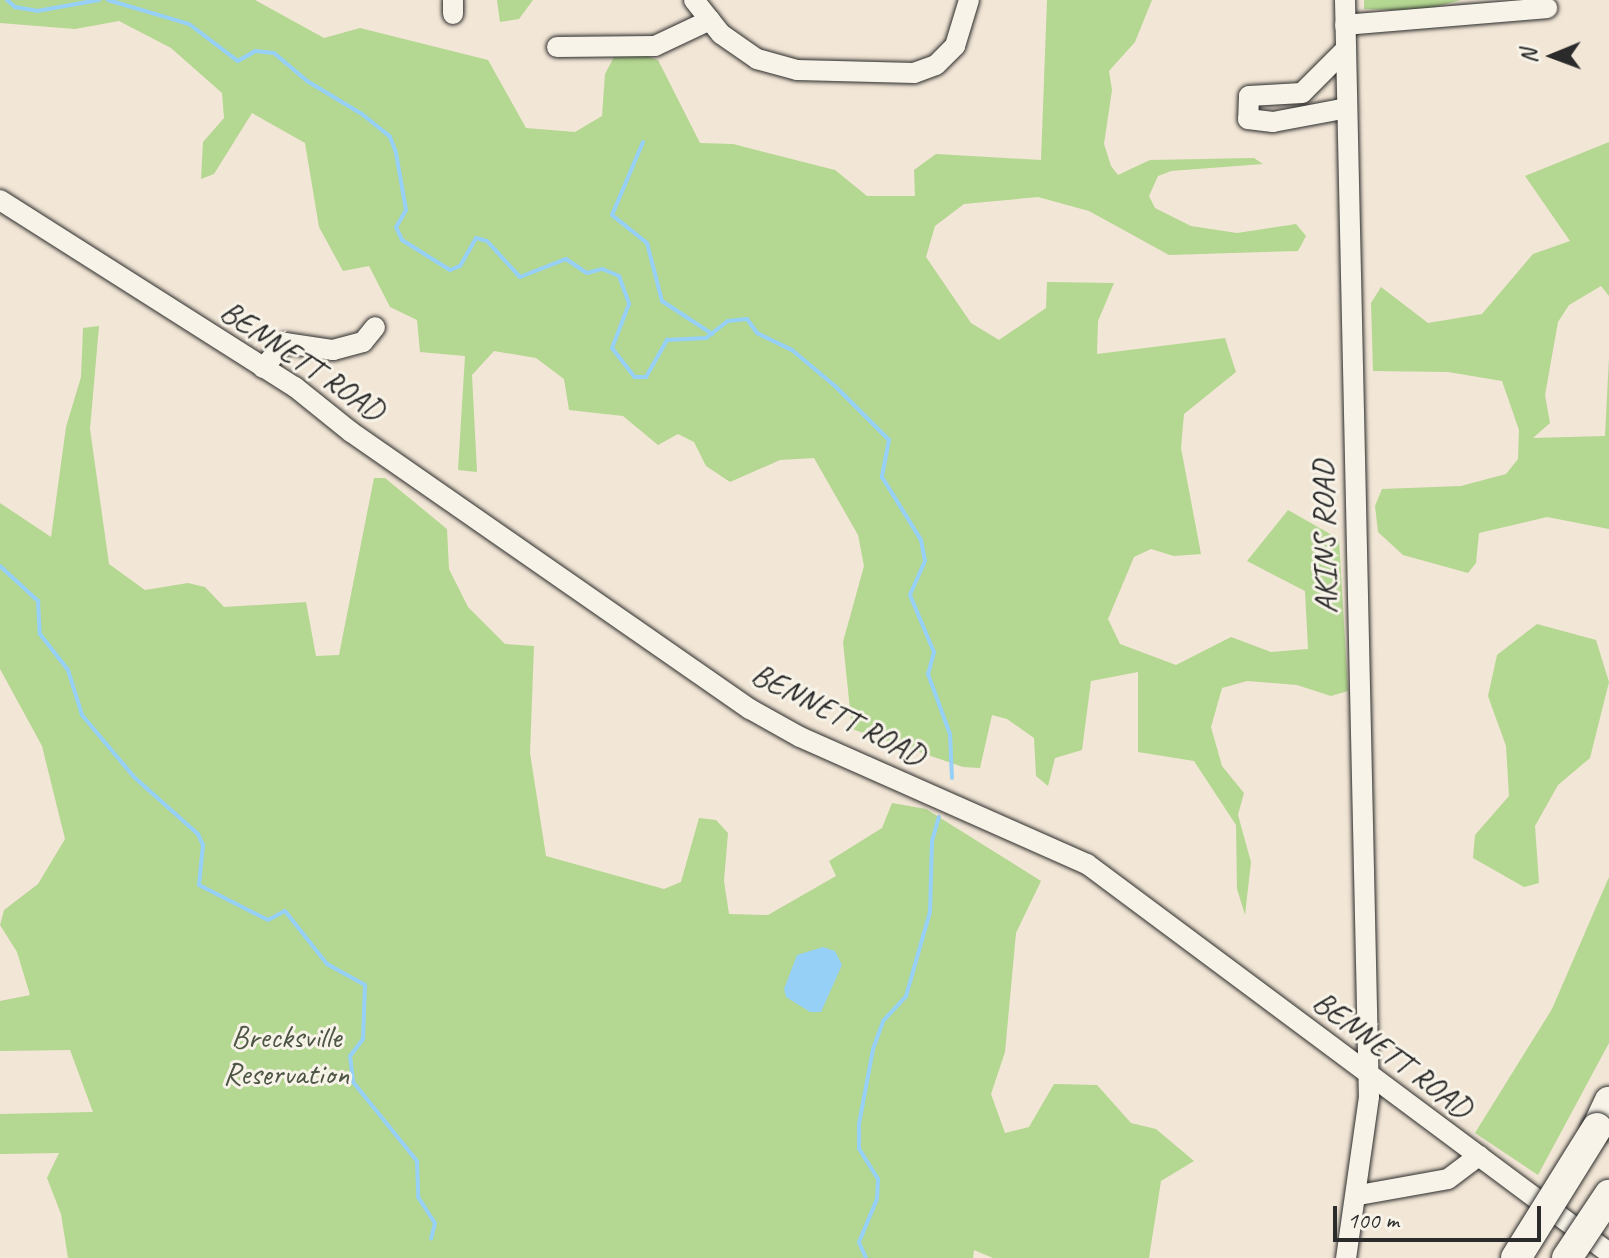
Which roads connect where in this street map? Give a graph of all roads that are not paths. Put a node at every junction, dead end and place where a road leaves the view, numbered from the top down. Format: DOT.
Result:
graph roads {
  1 [pos="694,0"];
  2 [pos="969,0"];
  3 [pos="1345,0"];
  4 [pos="1547,8"];
  5 [pos="710,20"];
  6 [pos="1345,25"];
  7 [pos="557,47"];
  8 [pos="1346,49"];
  9 [pos="1347,108"];
  10 [pos="0,200"];
  11 [pos="375,327"];
  12 [pos="263,368"];
  13 [pos="1367,1074"];
  14 [pos="1603,1115"];
  15 [pos="1479,1156"];
  16 [pos="1359,1195"];
  17 [pos="1609,1195"];
  18 [pos="1609,1253"];
  19 [pos="1346,1258"];
  20 [pos="1516,1258"];
  21 [pos="1567,1258"];
  1 -- 5 [label="street"];
  2 -- 5 [label="street"];
  3 -- 6 [label="street, AKINS ROAD"];
  4 -- 6 [label="street"];
  5 -- 7 [label="street"];
  6 -- 8 [label="street, AKINS ROAD"];
  8 -- 9 [label="street, AKINS ROAD"];
  8 -- 9 [label="street"];
  9 -- 13 [label="street, AKINS ROAD"];
  10 -- 12 [label="street, BENNETT ROAD"];
  11 -- 12 [label="street"];
  12 -- 13 [label="street, BENNETT ROAD"];
  13 -- 15 [label="street, BENNETT ROAD"];
  13 -- 16 [label="street, AKINS ROAD"];
  14 -- 20 [label="highway, bridge"];
  15 -- 16 [label="street"];
  15 -- 18 [label="street, BENNETT ROAD"];
  16 -- 19 [label="street, AKINS ROAD"];
  17 -- 21 [label="highway, bridge"];
}
